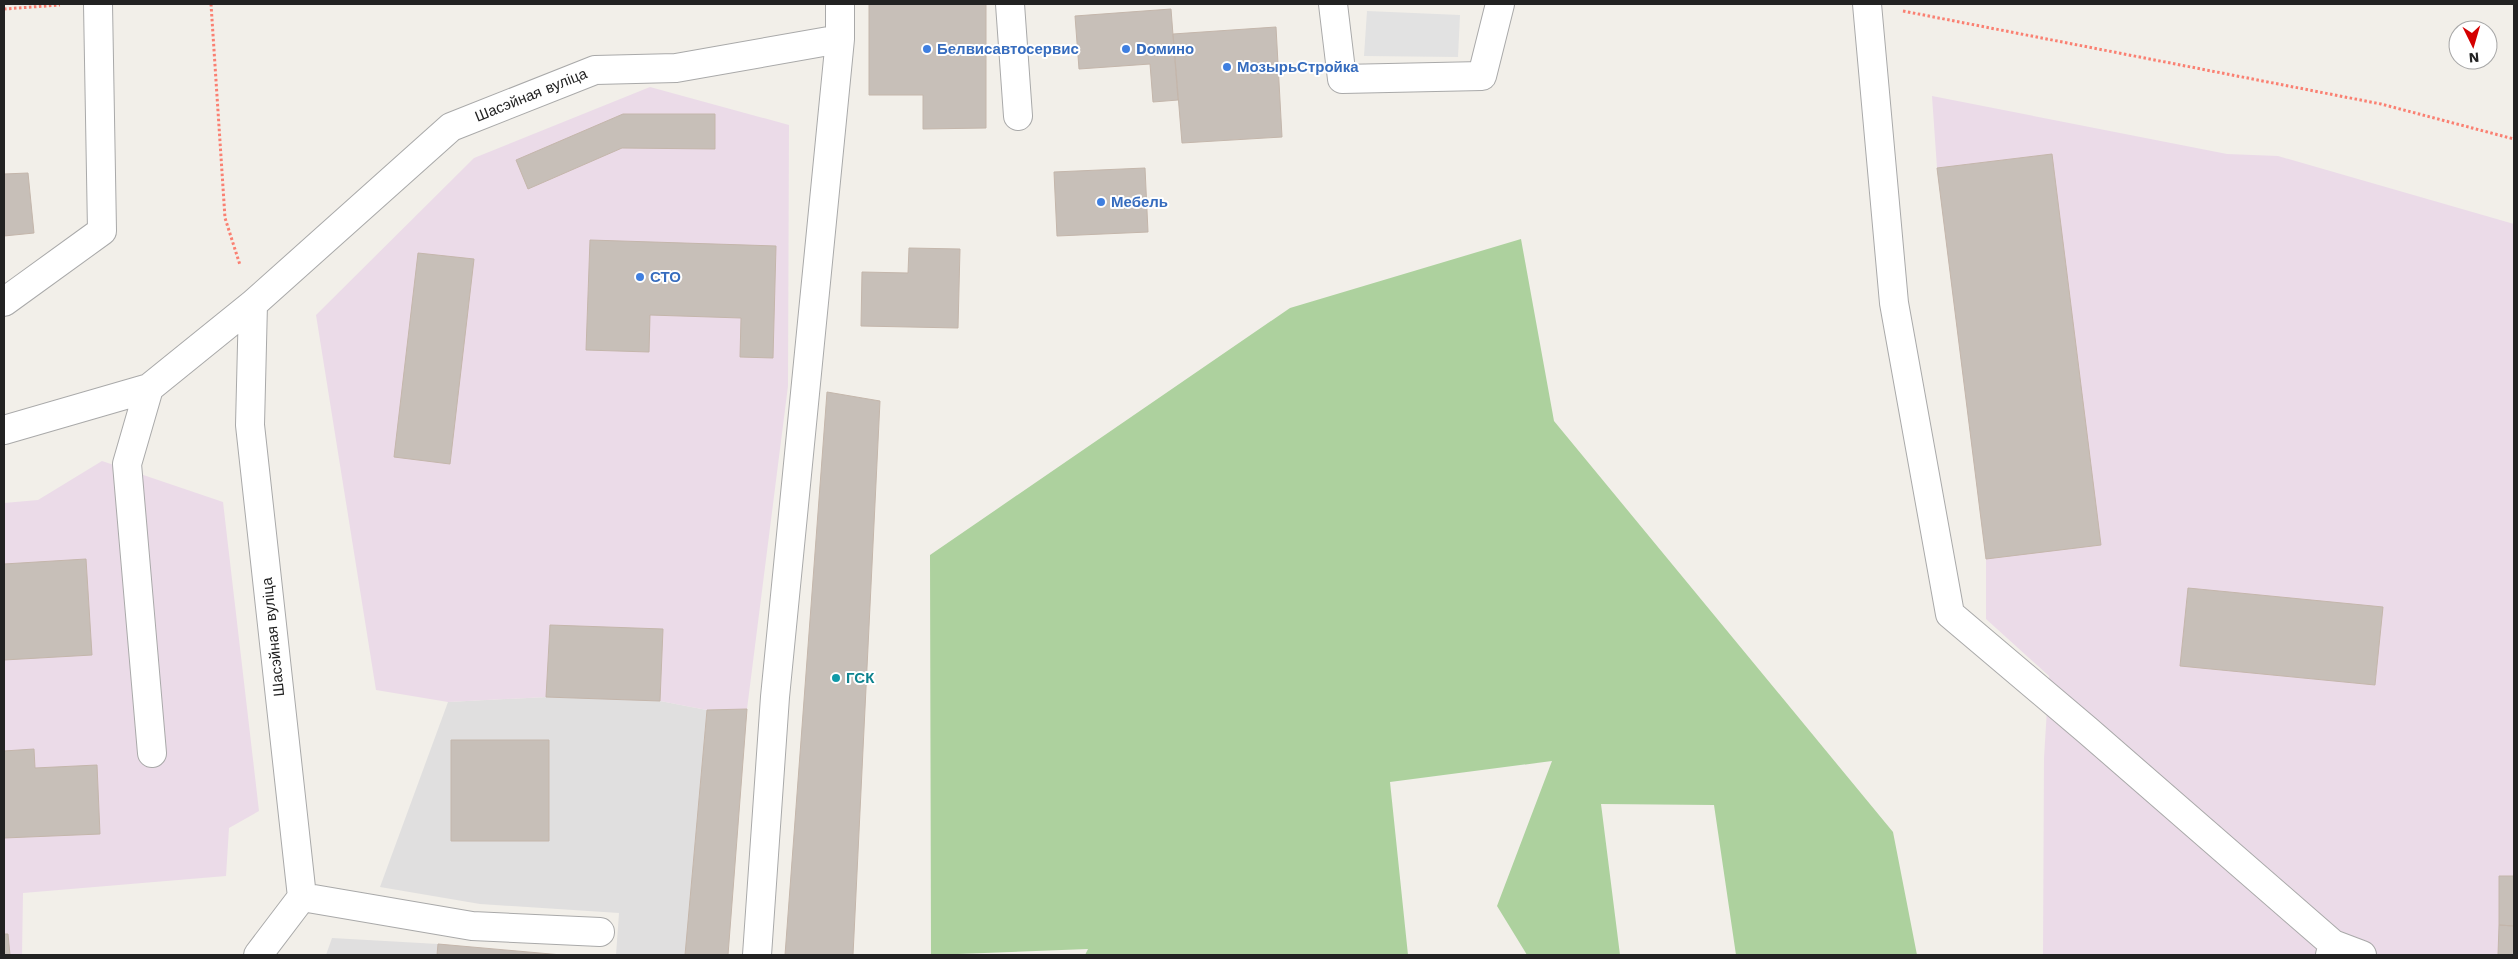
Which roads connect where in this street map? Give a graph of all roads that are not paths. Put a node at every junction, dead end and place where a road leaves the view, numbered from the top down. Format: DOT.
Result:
graph roads {
  1 [pos="98,4"];
  2 [pos="840,4"];
  3 [pos="1010,4"];
  4 [pos="1333,4"];
  5 [pos="1500,4"];
  6 [pos="1867,4"];
  7 [pos="840,39"];
  8 [pos="1018,116"];
  9 [pos="4,302"];
  10 [pos="253,304"];
  11 [pos="149,388"];
  12 [pos="4,430"];
  13 [pos="152,754"];
  14 [pos="302,897"];
  15 [pos="600,932"];
  16 [pos="2331,950"];
  17 [pos="258,955"];
  18 [pos="757,955"];
  19 [pos="2362,955"];
  1 -- 9 [label="lane"];
  2 -- 7 [label="lane"];
  3 -- 8 [label="lane"];
  4 -- 5 [label="lane"];
  6 -- 16 [label="lane"];
  7 -- 10 [label="lane, Шасэйная вуліца"];
  7 -- 18 [label="lane"];
  10 -- 11 [label="lane, Шасэйная вуліца"];
  10 -- 14 [label="lane, Шасэйная вуліца"];
  11 -- 12 [label="lane, Шасэйная вуліца"];
  11 -- 13 [label="lane"];
  14 -- 15 [label="lane"];
  14 -- 17 [label="lane"];
  16 -- 19 [label="lane"];
}
